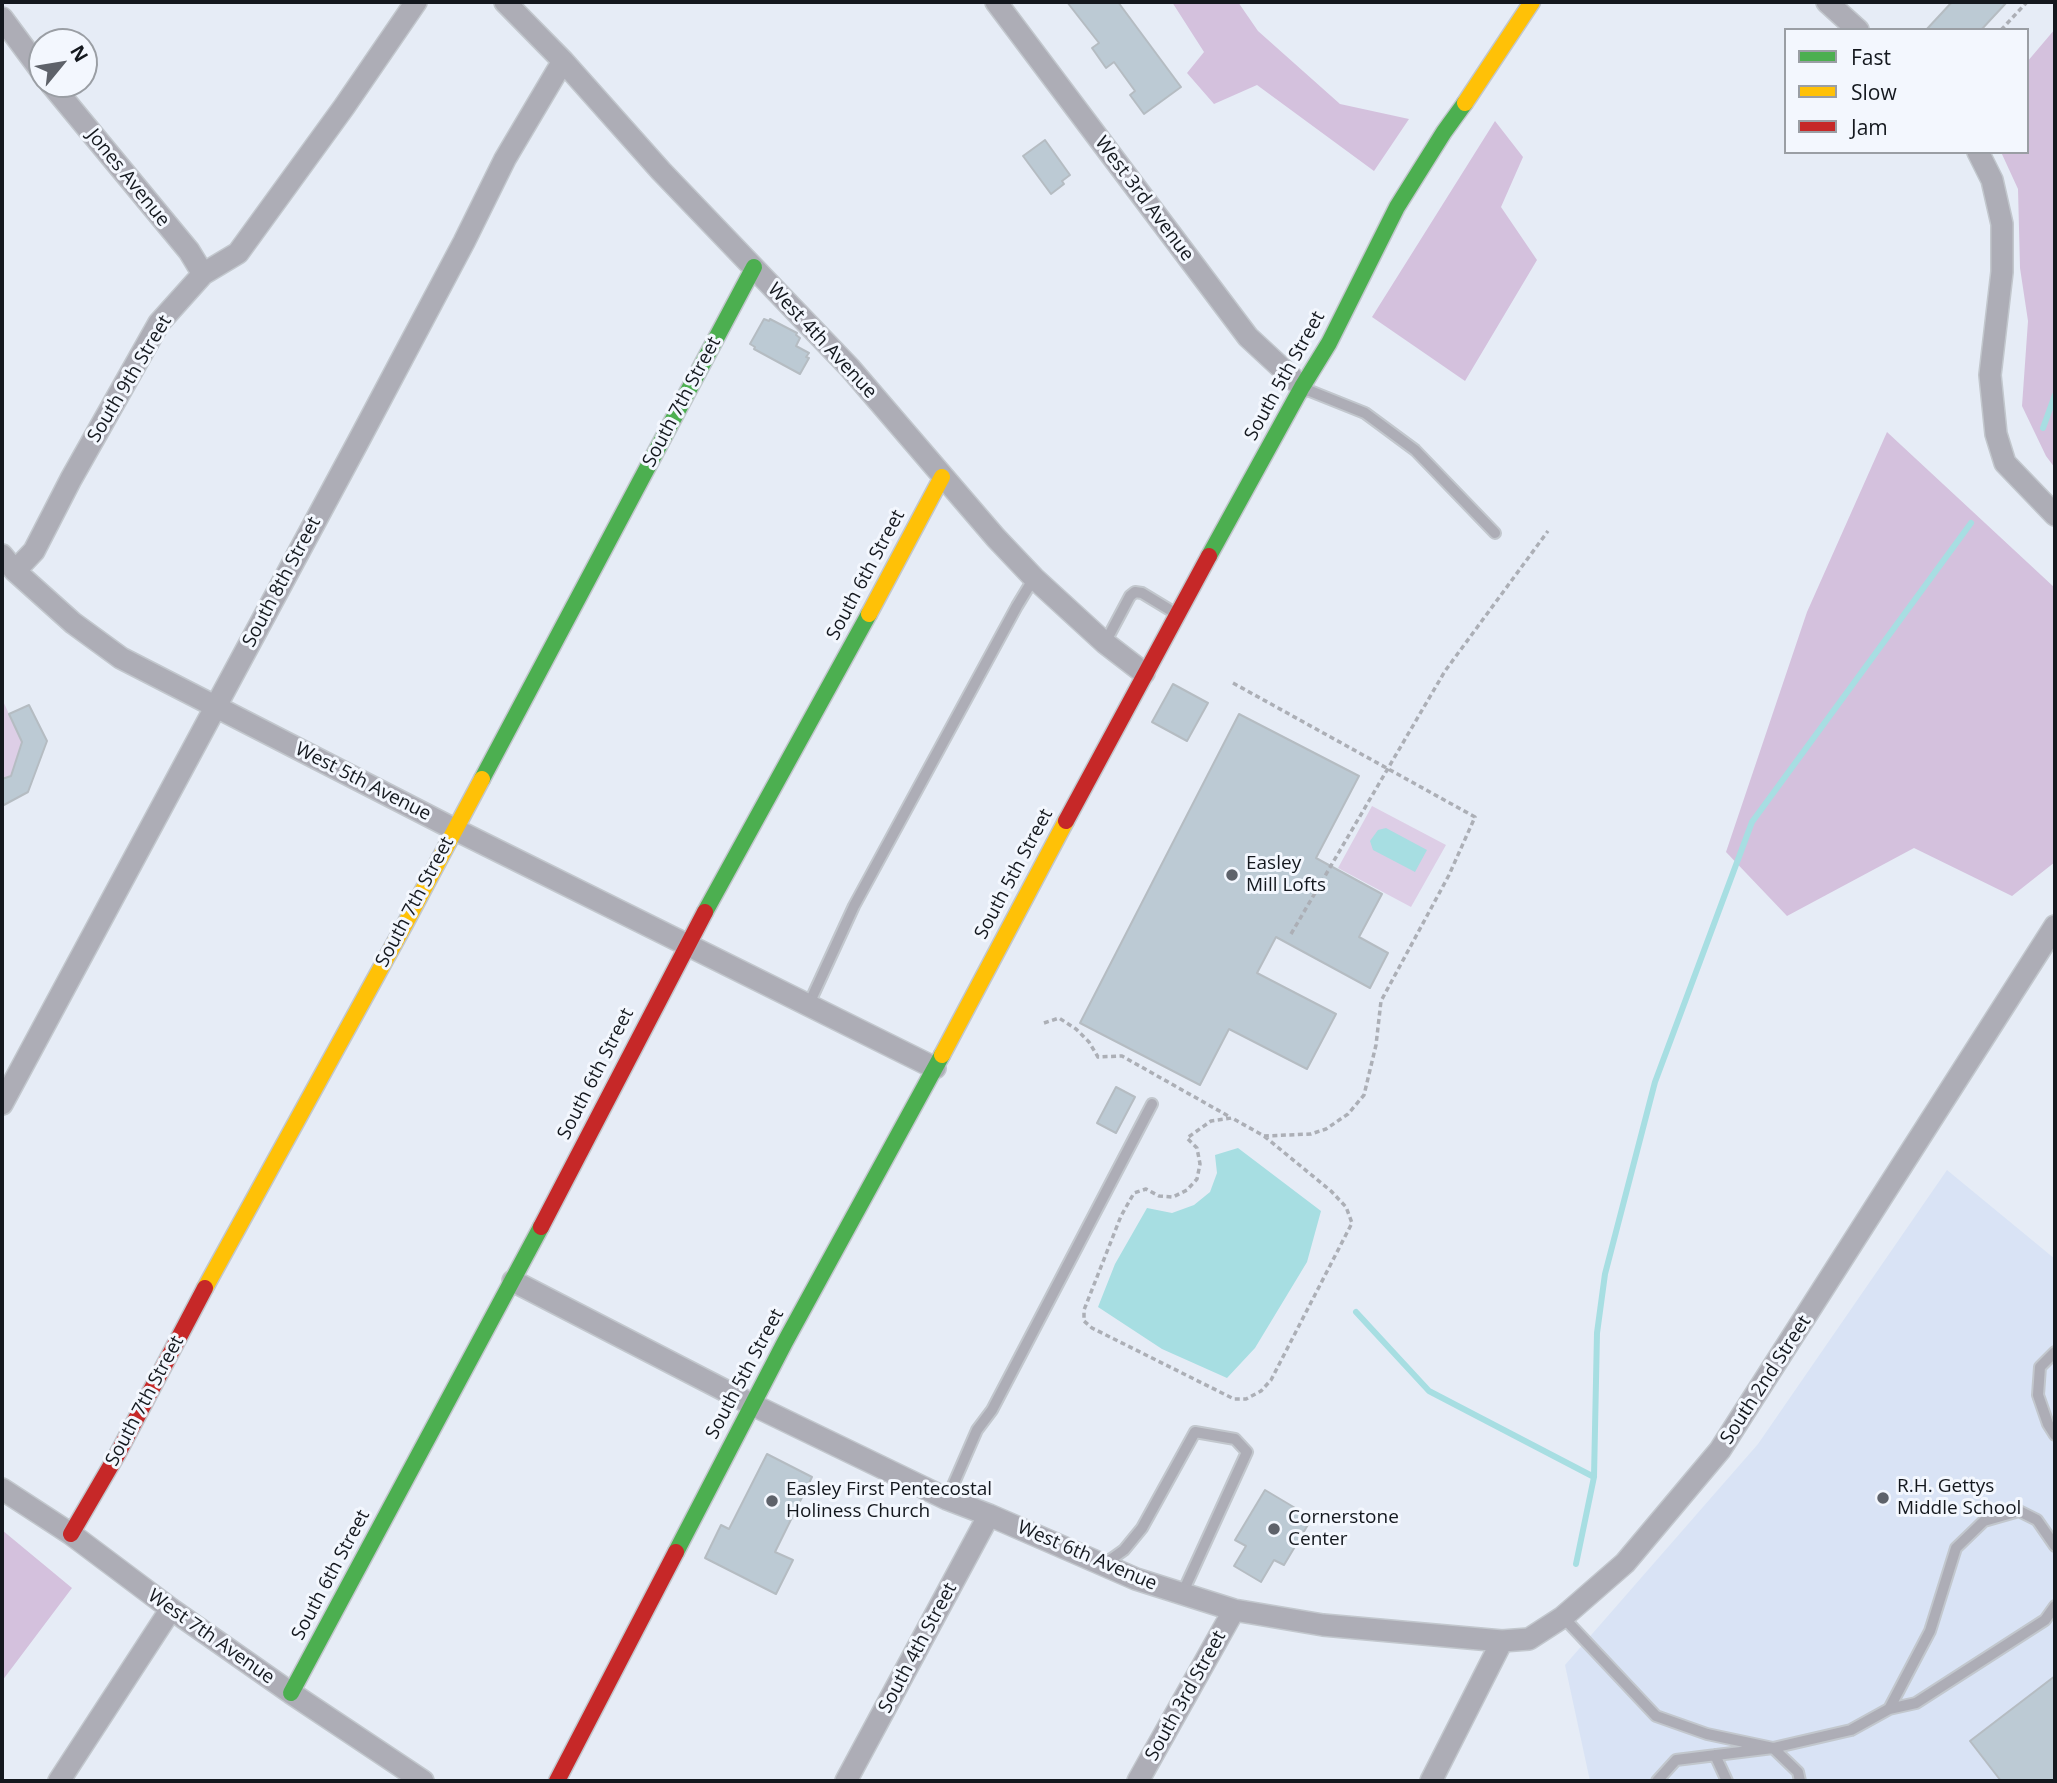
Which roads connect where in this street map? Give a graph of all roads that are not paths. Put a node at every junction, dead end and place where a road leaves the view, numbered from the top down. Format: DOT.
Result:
graph roads {
  1 [pos="416,2"];
  2 [pos="505,2"];
  3 [pos="996,2"];
  4 [pos="1532,2"];
  5 [pos="1827,2"];
  6 [pos="2,18"];
  7 [pos="1856,28"];
  8 [pos="28,53"];
  9 [pos="563,61"];
  10 [pos="63,98"];
  11 [pos="1979,154"];
  12 [pos="754,267"];
  13 [pos="203,274"];
  14 [pos="1302,387"];
  15 [pos="942,477"];
  16 [pos="2055,515"];
  17 [pos="1495,533"];
  18 [pos="9,563"];
  19 [pos="1034,578"];
  20 [pos="1177,615"];
  21 [pos="1105,643"];
  22 [pos="1144,673"];
  23 [pos="215,707"];
  24 [pos="454,829"];
  25 [pos="2055,926"];
  26 [pos="687,944"];
  27 [pos="808,1006"];
  28 [pos="935,1068"];
  29 [pos="2,1104"];
  30 [pos="1152,1104"];
  31 [pos="513,1281"];
  32 [pos="2055,1352"];
  33 [pos="752,1405"];
  34 [pos="2055,1435"];
  35 [pos="2,1489"];
  36 [pos="947,1500"];
  37 [pos="989,1514"];
  38 [pos="71,1534"];
  39 [pos="2055,1546"];
  40 [pos="1103,1566"];
  41 [pos="1182,1594"];
  42 [pos="2055,1606"];
  43 [pos="171,1609"];
  44 [pos="1234,1610"];
  45 [pos="1563,1617"];
  46 [pos="1502,1641"];
  47 [pos="291,1693"];
  48 [pos="1889,1709"];
  49 [pos="1773,1748"];
  50 [pos="1716,1755"];
  51 [pos="59,1781"];
  52 [pos="424,1781"];
  53 [pos="557,1781"];
  54 [pos="846,1781"];
  55 [pos="1139,1781"];
  56 [pos="1431,1781"];
  57 [pos="1659,1781"];
  58 [pos="1727,1781"];
  59 [pos="1800,1781"];
  1 -- 13 [label="street, South 9th Street"];
  2 -- 9 [label="street, West 4th Avenue"];
  3 -- 14 [label="street, West 3rd Avenue"];
  4 -- 14 [label="street, South 5th Street"];
  5 -- 7 [label="street"];
  6 -- 8 [label="street"];
  9 -- 12 [label="street, West 4th Avenue"];
  9 -- 23 [label="street, South 8th Street"];
  10 -- 13 [label="street, Jones Avenue"];
  11 -- 16 [label="street"];
  12 -- 15 [label="street, West 4th Avenue"];
  12 -- 24 [label="street, South 7th Street"];
  13 -- 18 [label="street, South 9th Street"];
  14 -- 17 [label="lane"];
  14 -- 20 [label="street, South 5th Street"];
  15 -- 19 [label="street, West 4th Avenue"];
  15 -- 26 [label="street, South 6th Street"];
  18 -- 23 [label="street, West 5th Avenue"];
  19 -- 21 [label="street, West 4th Avenue"];
  19 -- 27 [label="lane"];
  20 -- 21 [label="lane"];
  20 -- 22 [label="street, South 5th Street"];
  21 -- 22 [label="street, West 4th Avenue"];
  22 -- 28 [label="street, South 5th Street"];
  23 -- 24 [label="street, West 5th Avenue"];
  23 -- 29 [label="street, South 8th Street"];
  24 -- 26 [label="street, West 5th Avenue"];
  24 -- 38 [label="street, South 7th Street"];
  25 -- 45 [label="street, South 2nd Street"];
  26 -- 27 [label="street, West 5th Avenue"];
  26 -- 31 [label="street, South 6th Street"];
  27 -- 28 [label="street, West 5th Avenue"];
  28 -- 33 [label="street, South 5th Street"];
  30 -- 36 [label="lane"];
  31 -- 33 [label="street, West 6th Avenue"];
  31 -- 47 [label="street, South 6th Street"];
  32 -- 34 [label="lane"];
  33 -- 36 [label="street, West 6th Avenue"];
  33 -- 53 [label="street, South 5th Street"];
  35 -- 38 [label="street, West 7th Avenue"];
  36 -- 37 [label="street, West 6th Avenue"];
  37 -- 40 [label="street, West 6th Avenue"];
  37 -- 54 [label="street, South 4th Street"];
  38 -- 43 [label="street, West 7th Avenue"];
  39 -- 48 [label="lane"];
  40 -- 41 [label="street, West 6th Avenue"];
  40 -- 41 [label="lane"];
  41 -- 44 [label="street, West 6th Avenue"];
  42 -- 48 [label="lane"];
  43 -- 47 [label="street, West 7th Avenue"];
  43 -- 51 [label="street"];
  44 -- 46 [label="street, West 6th Avenue"];
  44 -- 55 [label="street, South 3rd Street"];
  45 -- 46 [label="street, South 2nd Street"];
  45 -- 49 [label="lane"];
  46 -- 56 [label="street"];
  47 -- 52 [label="street, West 7th Avenue"];
  48 -- 49 [label="lane"];
  49 -- 50 [label="lane"];
  49 -- 59 [label="lane"];
  50 -- 57 [label="lane"];
  50 -- 58 [label="lane"];
}
